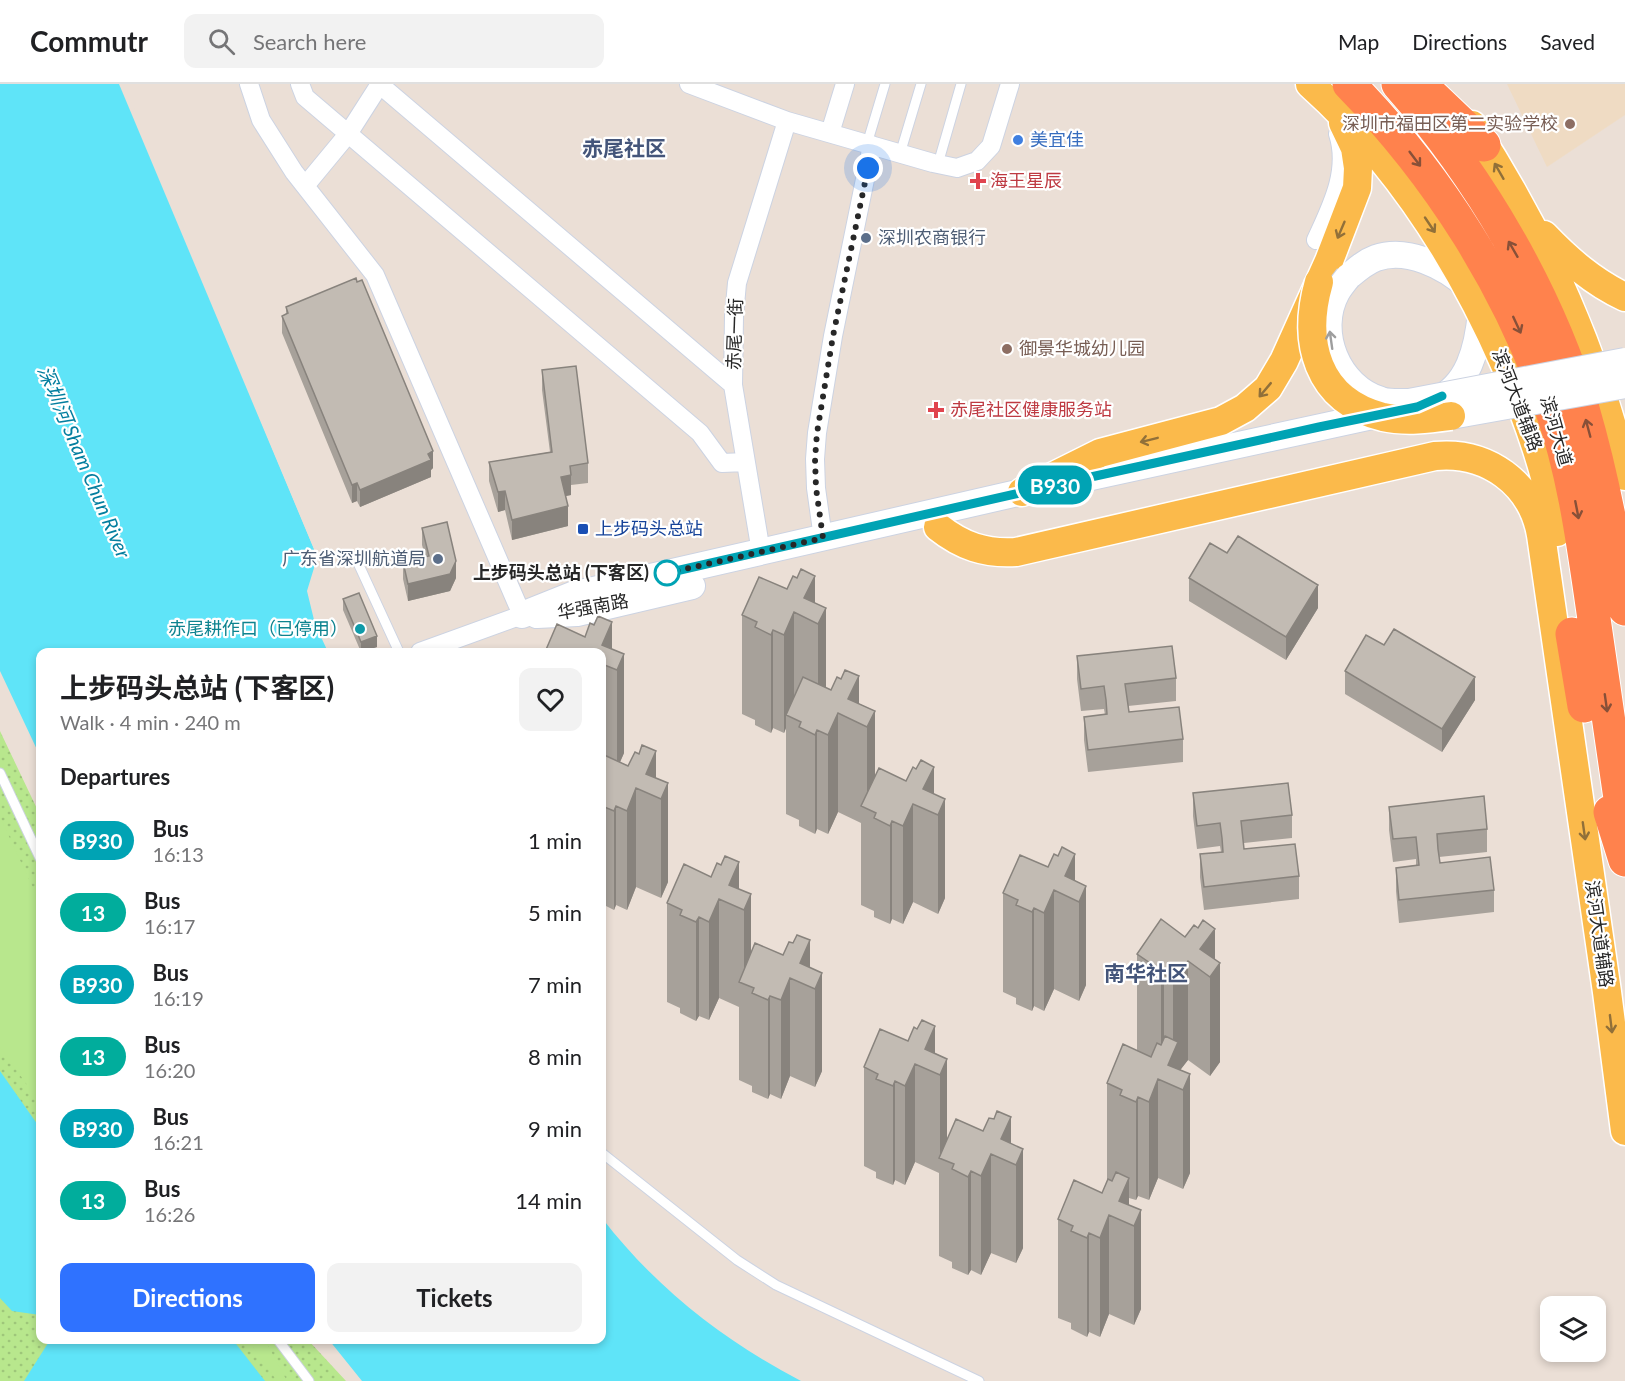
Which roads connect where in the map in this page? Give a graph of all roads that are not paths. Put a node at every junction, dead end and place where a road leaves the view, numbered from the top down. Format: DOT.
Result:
graph roads {
  1 [pos="249,84"];
  2 [pos="300,84"];
  3 [pos="379,84"];
  4 [pos="689,84"];
  5 [pos="845,84"];
  6 [pos="885,84"];
  7 [pos="921,84"];
  8 [pos="961,84"];
  9 [pos="1010,84"];
  10 [pos="1299,84"];
  11 [pos="1398,84"];
  12 [pos="1420,84"];
  13 [pos="1439,84"];
  14 [pos="1329,89"];
  15 [pos="787,121"];
  16 [pos="830,133"];
  17 [pos="348,134"];
  18 [pos="870,145"];
  19 [pos="1484,145"];
  20 [pos="900,154"];
  21 [pos="938,164"];
  22 [pos="305,186"];
  23 [pos="1523,212"];
  24 [pos="1328,265"];
  25 [pos="1625,297"];
  26 [pos="1475,301"];
  27 [pos="1625,361"];
  28 [pos="733,385"];
  29 [pos="1625,385"];
  30 [pos="1451,416"];
  31 [pos="746,462"];
  32 [pos="1625,476"];
  33 [pos="1022,492"];
  34 [pos="938,527"];
  35 [pos="1548,527"];
  36 [pos="823,538"];
  37 [pos="761,552"];
  38 [pos="358,563"];
  39 [pos="1625,609"];
  40 [pos="522,615"];
  41 [pos="1572,634"];
  42 [pos="397,648"];
  43 [pos="431,648"];
  44 [pos="0,773"];
  45 [pos="1576,773"];
  46 [pos="1625,832"];
  47 [pos="36,850"];
  48 [pos="1625,860"];
  49 [pos="1625,1131"];
  50 [pos="606,1156"];
  51 [pos="281,1344"];
  52 [pos="309,1381"];
  53 [pos="980,1381"];
  1 -- 22 [label="street"];
  2 -- 17 [label="street"];
  3 -- 17 [label="street"];
  3 -- 28 [label="street"];
  4 -- 15 [label="street"];
  5 -- 16 [label="street"];
  6 -- 18 [label="lane"];
  7 -- 20 [label="lane"];
  8 -- 21 [label="lane"];
  9 -- 21 [label="street"];
  10 -- 24 [label="street"];
  39 -- 11 [label="highway, 滨河大道, one-way"];
  12 -- 19 [label="highway"];
  13 -- 19 [label="main road"];
  14 -- 24 [label="main road, one-way"];
  14 -- 26 [label="main road, 滨河大道辅路, one-way"];
  14 -- 46 [label="highway, 滨河大道, one-way"];
  15 -- 16 [label="street"];
  15 -- 28 [label="street, 赤尾一街"];
  16 -- 18 [label="street"];
  17 -- 22 [label="street"];
  17 -- 31 [label="street"];
  18 -- 20 [label="street"];
  18 -- 36 [label="street"];
  23 -- 19 [label="main road, one-way"];
  20 -- 21 [label="street"];
  22 -- 40 [label="street"];
  23 -- 25 [label="main road"];
  23 -- 32 [label="main road"];
  24 -- 26 [label="main road"];
  27 -- 24 [label="main road, one-way, bridge"];
  24 -- 30 [label="main road, bridge"];
  24 -- 33 [label="main road, one-way, bridge"];
  26 -- 33 [label="main road, 华强南路"];
  26 -- 35 [label="main road, 滨河大道辅路"];
  28 -- 31 [label="street, 赤尾一街"];
  29 -- 30 [label="main road, 华强南路, bridge"];
  30 -- 34 [label="main road, 华强南路, bridge"];
  31 -- 37 [label="street, 赤尾一街"];
  33 -- 36 [label="main road, 华强南路"];
  34 -- 35 [label="main road"];
  34 -- 40 [label="main road, 华强南路"];
  35 -- 41 [label="main road, 滨河大道辅路"];
  35 -- 45 [label="main road, 滨河大道辅路"];
  36 -- 37 [label="main road, 华强南路"];
  37 -- 40 [label="main road, 华强南路"];
  38 -- 42 [label="lane"];
  40 -- 43 [label="street"];
  41 -- 45 [label="main road, 滨河大道辅路"];
  41 -- 48 [label="highway"];
  44 -- 47 [label="lane"];
  45 -- 49 [label="main road, 滨河大道辅路, one-way"];
  50 -- 53 [label="lane"];
  51 -- 52 [label="lane"];
}
